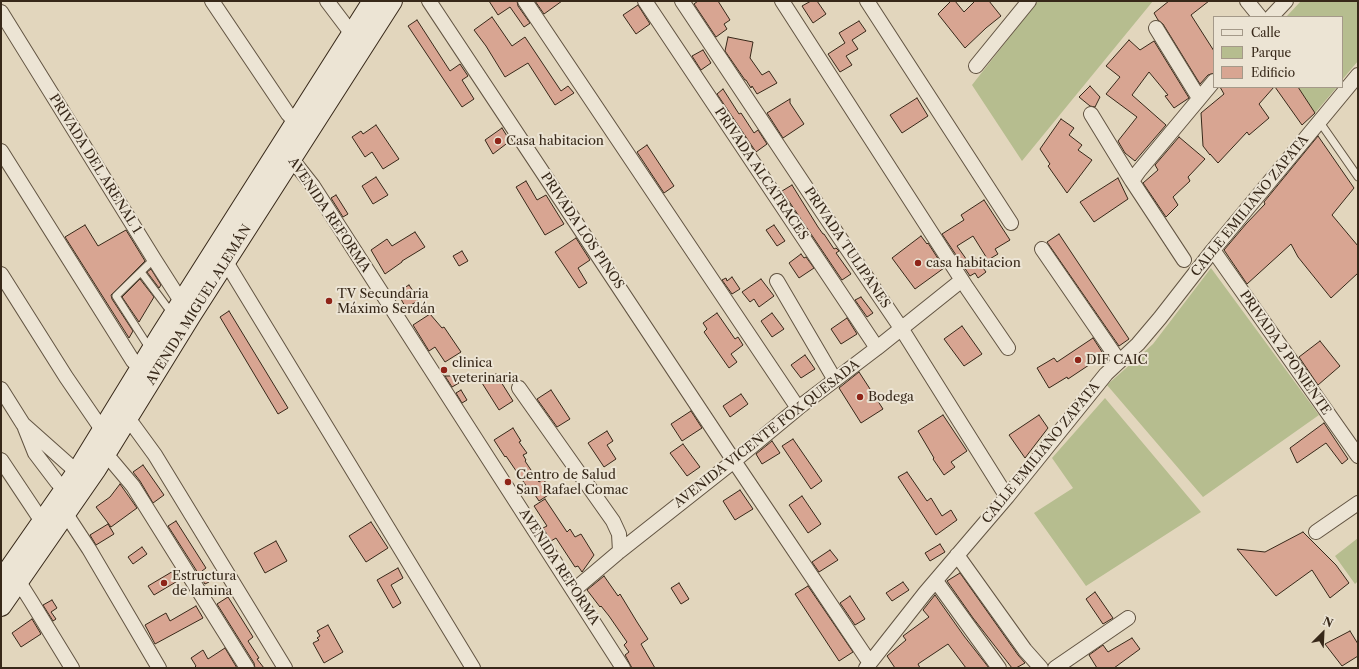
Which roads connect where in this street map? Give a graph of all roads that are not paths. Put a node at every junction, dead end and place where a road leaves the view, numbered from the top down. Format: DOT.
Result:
graph roads {
  1 [pos="212,1"];
  2 [pos="327,1"];
  3 [pos="392,1"];
  4 [pos="429,1"];
  5 [pos="525,1"];
  6 [pos="645,1"];
  7 [pos="682,1"];
  8 [pos="782,1"];
  9 [pos="867,1"];
  10 [pos="1029,1"];
  11 [pos="1247,1"];
  12 [pos="1286,1"];
  13 [pos="368,4"];
  14 [pos="1,12"];
  15 [pos="1259,16"];
  16 [pos="1271,16"];
  17 [pos="1156,28"];
  18 [pos="352,34"];
  19 [pos="976,66"];
  20 [pos="1358,75"];
  21 [pos="1213,82"];
  22 [pos="1199,98"];
  23 [pos="1090,114"];
  24 [pos="1320,120"];
  25 [pos="301,129"];
  26 [pos="1,151"];
  27 [pos="286,152"];
  28 [pos="1358,178"];
  29 [pos="1132,181"];
  30 [pos="1011,223"];
  31 [pos="1042,249"];
  32 [pos="1213,250"];
  33 [pos="154,259"];
  34 [pos="1184,260"];
  35 [pos="226,262"];
  36 [pos="141,272"];
  37 [pos="1,274"];
  38 [pos="962,280"];
  39 [pos="776,281"];
  40 [pos="182,311"];
  41 [pos="901,328"];
  42 [pos="877,348"];
  43 [pos="1008,348"];
  44 [pos="151,351"];
  45 [pos="1119,361"];
  46 [pos="147,373"];
  47 [pos="835,380"];
  48 [pos="519,388"];
  49 [pos="1,389"];
  50 [pos="798,408"];
  51 [pos="122,414"];
  52 [pos="23,424"];
  53 [pos="103,431"];
  54 [pos="106,454"];
  55 [pos="1358,456"];
  56 [pos="1,460"];
  57 [pos="734,461"];
  58 [pos="77,472"];
  59 [pos="65,489"];
  60 [pos="1007,497"];
  61 [pos="1358,503"];
  62 [pos="66,514"];
  63 [pos="42,523"];
  64 [pos="1316,532"];
  65 [pos="620,551"];
  66 [pos="957,555"];
  67 [pos="9,578"];
  68 [pos="936,581"];
  69 [pos="574,590"];
  70 [pos="1,606"];
  71 [pos="1128,618"];
  72 [pos="868,666"];
  73 [pos="72,668"];
  74 [pos="159,668"];
  75 [pos="247,668"];
  76 [pos="285,668"];
  77 [pos="473,668"];
  78 [pos="623,668"];
  79 [pos="1000,668"];
  80 [pos="1041,668"];
  81 [pos="1055,668"];
  1 -- 25 [label="street"];
  2 -- 18 [label="street"];
  3 -- 25 [label="main road, AVENIDA MIGUEL ALEMÁN"];
  4 -- 57 [label="street, PRIVADA LOS PINOS"];
  5 -- 50 [label="street"];
  6 -- 42 [label="street, PRIVADA ALCATRACES"];
  7 -- 41 [label="street, PRIVADA TULIPANES"];
  8 -- 38 [label="street"];
  9 -- 30 [label="street"];
  10 -- 19 [label="street"];
  11 -- 15 [label="street"];
  12 -- 16 [label="street"];
  13 -- 18 [label="main road, AVENIDA MIGUEL ALEMÁN"];
  14 -- 33 [label="street, PRIVADA DEL ARENAL 1"];
  17 -- 22 [label="street"];
  18 -- 25 [label="main road, AVENIDA MIGUEL ALEMÁN"];
  20 -- 24 [label="street, CALLE EMILIANO ZAPATA"];
  21 -- 22 [label="street"];
  22 -- 29 [label="street"];
  23 -- 29 [label="street"];
  24 -- 28 [label="lane"];
  24 -- 32 [label="street, CALLE EMILIANO ZAPATA"];
  25 -- 27 [label="main road, AVENIDA MIGUEL ALEMÁN"];
  26 -- 46 [label="street"];
  27 -- 35 [label="main road, AVENIDA MIGUEL ALEMÁN"];
  27 -- 40 [label="main road, AVENIDA MIGUEL ALEMÁN"];
  27 -- 69 [label="street, AVENIDA REFORMA"];
  29 -- 34 [label="street"];
  31 -- 45 [label="street"];
  32 -- 45 [label="street, CALLE EMILIANO ZAPATA"];
  32 -- 55 [label="street, PRIVADA 2 PONIENTE"];
  33 -- 36 [label="lane"];
  33 -- 40 [label="street, PRIVADA DEL ARENAL 1"];
  35 -- 40 [label="main road, AVENIDA MIGUEL ALEMÁN"];
  35 -- 77 [label="street"];
  36 -- 40 [label="lane"];
  36 -- 44 [label="lane"];
  37 -- 53 [label="street"];
  38 -- 41 [label="street, AVENIDA VICENTE FOX QUESADA"];
  38 -- 43 [label="street"];
  39 -- 47 [label="street"];
  40 -- 44 [label="main road, AVENIDA MIGUEL ALEMÁN"];
  40 -- 46 [label="main road, AVENIDA MIGUEL ALEMÁN"];
  41 -- 42 [label="street, AVENIDA VICENTE FOX QUESADA"];
  41 -- 60 [label="street, PRIVADA TULIPANES"];
  42 -- 47 [label="street, AVENIDA VICENTE FOX QUESADA"];
  44 -- 46 [label="main road, AVENIDA MIGUEL ALEMÁN"];
  45 -- 60 [label="street, CALLE EMILIANO ZAPATA"];
  46 -- 51 [label="main road, AVENIDA MIGUEL ALEMÁN"];
  47 -- 50 [label="street, AVENIDA VICENTE FOX QUESADA"];
  48 -- 65 [label="street"];
  49 -- 52 [label="street"];
  50 -- 57 [label="street, AVENIDA VICENTE FOX QUESADA"];
  51 -- 53 [label="main road, AVENIDA MIGUEL ALEMÁN"];
  51 -- 54 [label="main road, AVENIDA MIGUEL ALEMÁN"];
  51 -- 76 [label="street"];
  52 -- 58 [label="street"];
  52 -- 59 [label="street"];
  53 -- 58 [label="main road, AVENIDA MIGUEL ALEMÁN"];
  54 -- 62 [label="main road, AVENIDA MIGUEL ALEMÁN"];
  54 -- 75 [label="street"];
  56 -- 63 [label="street"];
  57 -- 65 [label="street, AVENIDA VICENTE FOX QUESADA"];
  57 -- 72 [label="street, PRIVADA LOS PINOS"];
  58 -- 59 [label="main road, AVENIDA MIGUEL ALEMÁN"];
  59 -- 63 [label="main road, AVENIDA MIGUEL ALEMÁN"];
  60 -- 66 [label="street, CALLE EMILIANO ZAPATA"];
  61 -- 64 [label="street"];
  62 -- 67 [label="main road, AVENIDA MIGUEL ALEMÁN"];
  62 -- 74 [label="street"];
  63 -- 67 [label="main road, AVENIDA MIGUEL ALEMÁN"];
  65 -- 69 [label="street, AVENIDA VICENTE FOX QUESADA"];
  66 -- 68 [label="street, CALLE EMILIANO ZAPATA"];
  66 -- 80 [label="street"];
  67 -- 70 [label="main road, AVENIDA MIGUEL ALEMÁN"];
  67 -- 73 [label="street"];
  68 -- 72 [label="street, CALLE EMILIANO ZAPATA"];
  68 -- 79 [label="street"];
  69 -- 78 [label="street, AVENIDA REFORMA"];
  71 -- 81 [label="street"];
}
